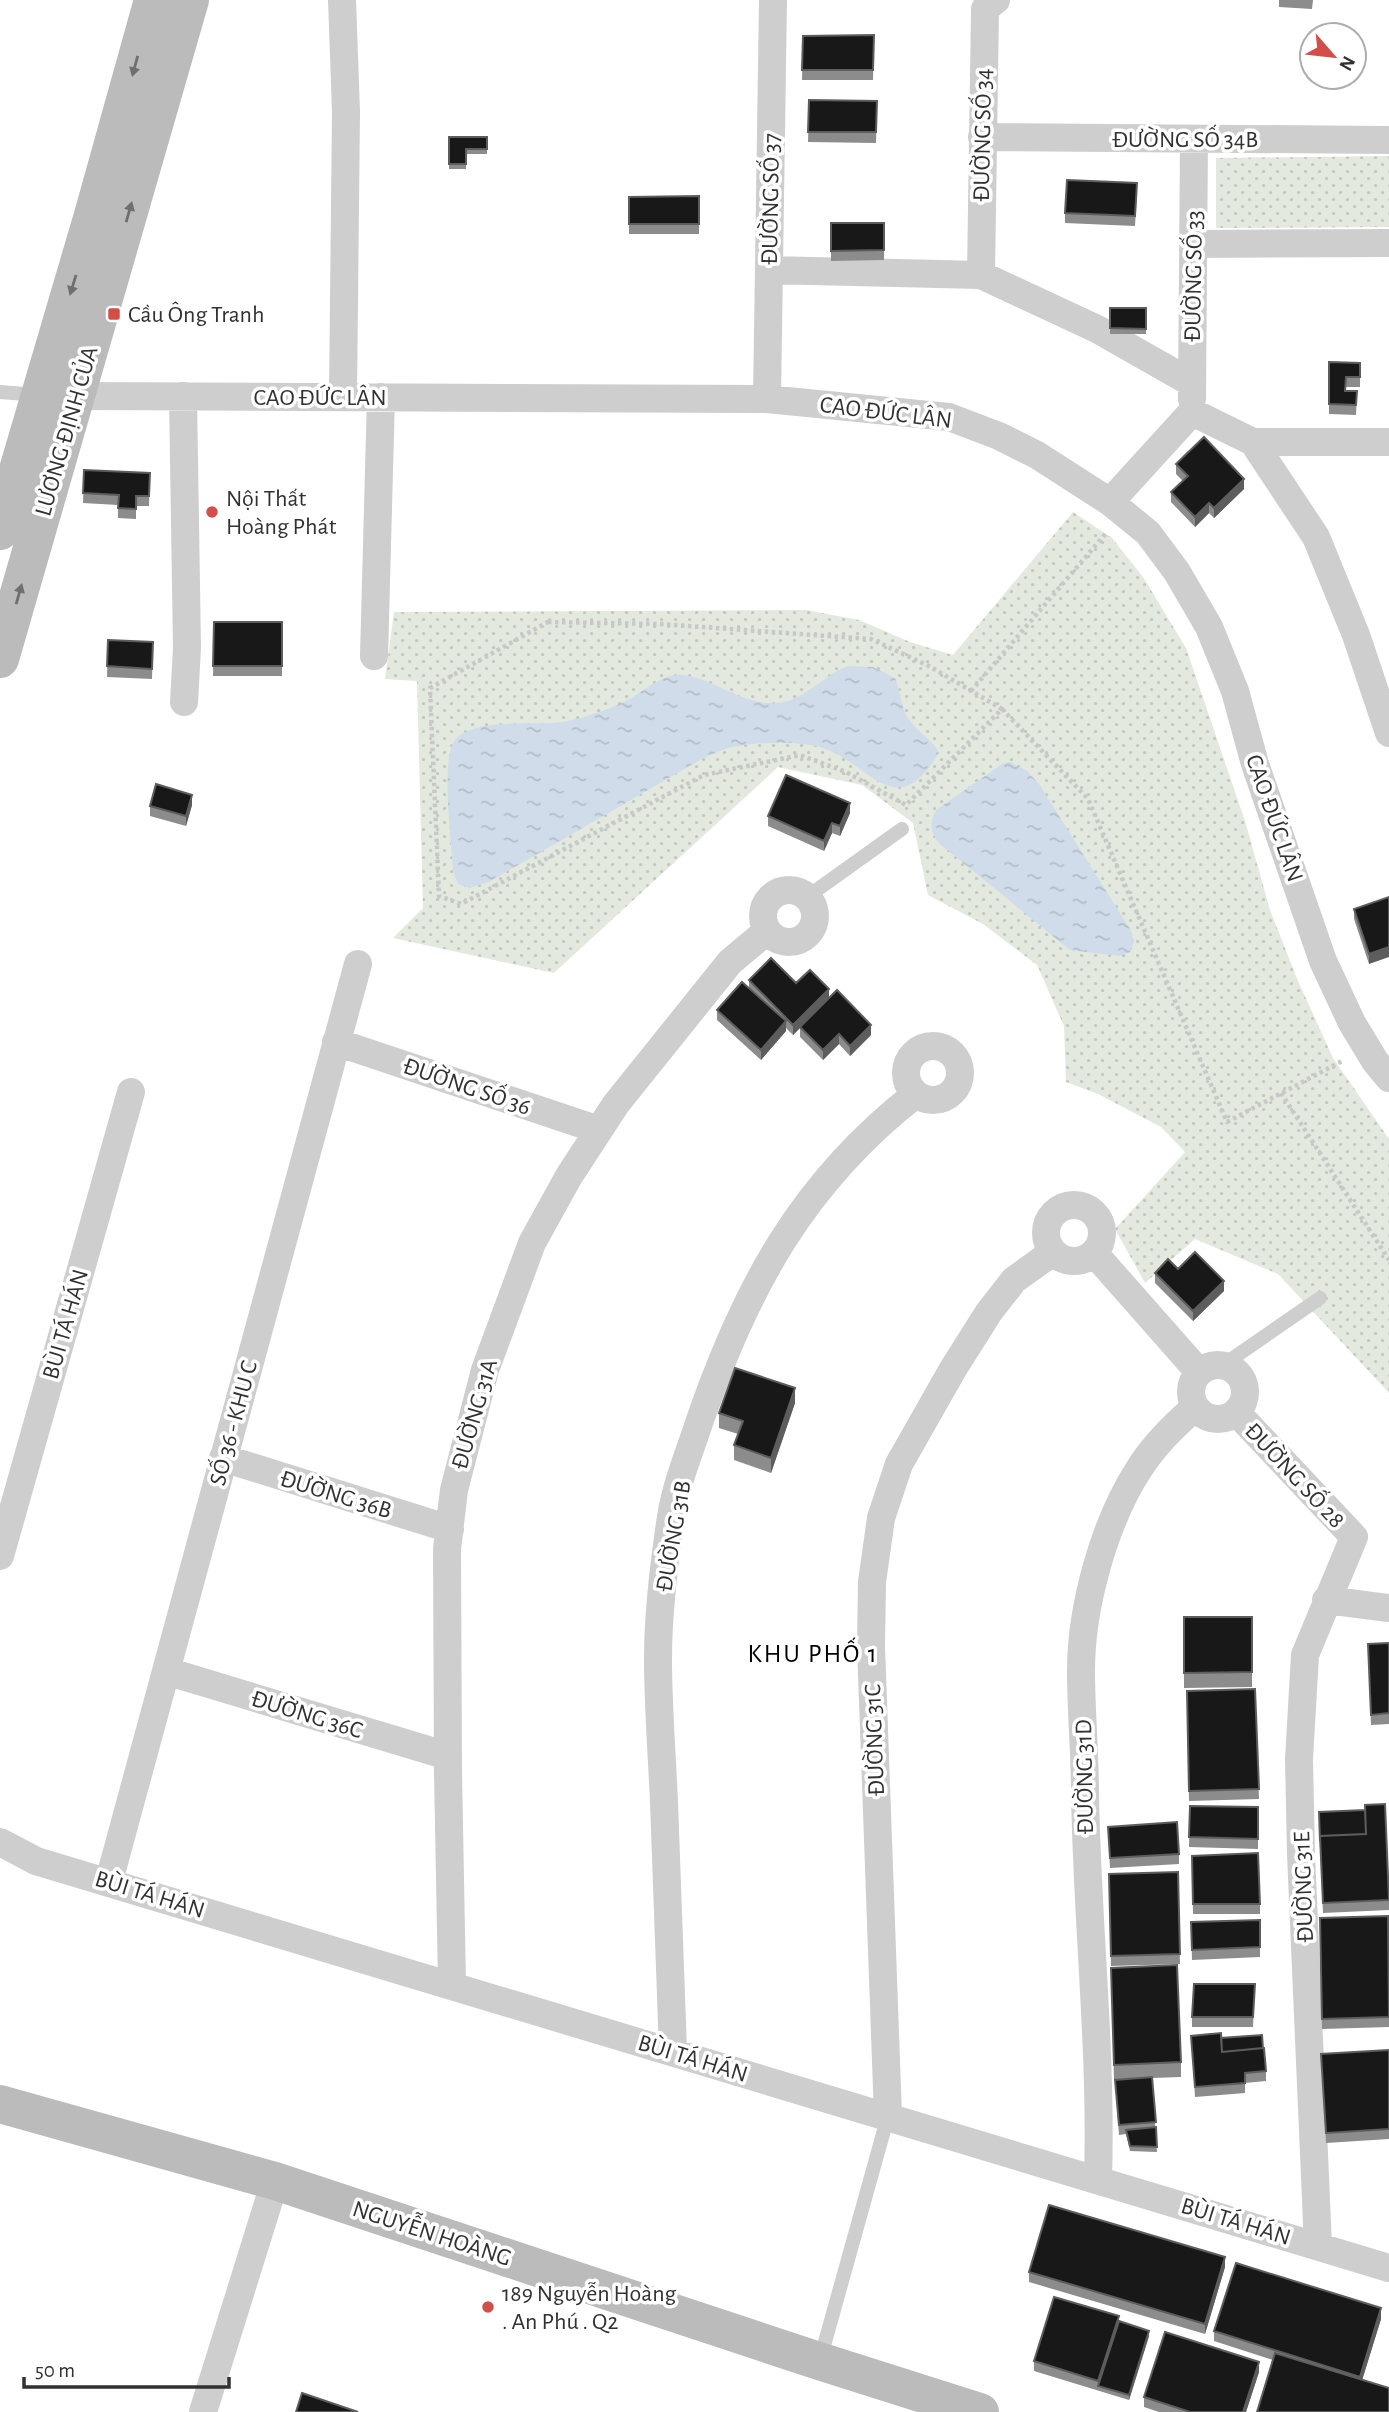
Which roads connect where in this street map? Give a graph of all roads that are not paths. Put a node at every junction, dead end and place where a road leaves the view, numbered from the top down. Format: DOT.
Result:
graph roads {
  1 [pos="153,0"];
  2 [pos="190,0"];
  3 [pos="342,0"];
  4 [pos="773,0"];
  5 [pos="996,0"];
  6 [pos="982,137"];
  7 [pos="1194,139"];
  8 [pos="1389,140"];
  9 [pos="1389,243"];
  10 [pos="1193,244"];
  11 [pos="769,270"];
  12 [pos="981,275"];
  13 [pos="1192,383"];
  14 [pos="0,392"];
  15 [pos="58,396"];
  16 [pos="183,396"];
  17 [pos="343,397"];
  18 [pos="381,397"];
  19 [pos="767,398"];
  20 [pos="1192,412"];
  21 [pos="1253,442"];
  22 [pos="1389,442"];
  23 [pos="1117,507"];
  24 [pos="3,510"];
  25 [pos="1375,653"];
  26 [pos="374,656"];
  27 [pos="0,659"];
  28 [pos="184,702"];
  29 [pos="1389,733"];
  30 [pos="902,830"];
  31 [pos="807,897"];
  32 [pos="767,931"];
  33 [pos="358,964"];
  34 [pos="336,1042"];
  35 [pos="1380,1059"];
  36 [pos="131,1091"];
  37 [pos="916,1094"];
  38 [pos="599,1130"];
  39 [pos="1053,1252"];
  40 [pos="1094,1253"];
  41 [pos="1320,1298"];
  42 [pos="1211,1369"];
  43 [pos="1195,1407"];
  44 [pos="1236,1412"];
  45 [pos="223,1458"];
  46 [pos="450,1529"];
  47 [pos="1354,1537"];
  48 [pos="0,1556"];
  49 [pos="1326,1601"];
  50 [pos="1389,1608"];
  51 [pos="166,1671"];
  52 [pos="448,1756"];
  53 [pos="0,1842"];
  54 [pos="109,1881"];
  55 [pos="452,1985"];
  56 [pos="673,2051"];
  57 [pos="0,2104"];
  58 [pos="888,2116"];
  59 [pos="1098,2180"];
  60 [pos="275,2181"];
  61 [pos="1318,2246"];
  62 [pos="1389,2268"];
  63 [pos="819,2361"];
  64 [pos="203,2412"];
  65 [pos="980,2412"];
  1 -- 15 [label="main road, LƯƠNG ĐỊNH CỦA, one-way"];
  15 -- 2 [label="main road, LƯƠNG ĐỊNH CỦA, one-way"];
  3 -- 17 [label="street"];
  4 -- 11 [label="street, ĐƯỜNG SỐ 37"];
  5 -- 6 [label="street, ĐƯỜNG SỐ 34"];
  6 -- 7 [label="street, ĐƯỜNG SỐ 34B"];
  6 -- 12 [label="street, ĐƯỜNG SỐ 34"];
  7 -- 8 [label="street, ĐƯỜNG SỐ 34B"];
  7 -- 10 [label="street, ĐƯỜNG SỐ 33"];
  9 -- 10 [label="street"];
  10 -- 13 [label="street, ĐƯỜNG SỐ 33"];
  11 -- 12 [label="street"];
  11 -- 19 [label="street, ĐƯỜNG SỐ 37"];
  12 -- 13 [label="street"];
  13 -- 20 [label="street, ĐƯỜNG SỐ 33"];
  14 -- 15 [label="lane"];
  15 -- 16 [label="street, CAO ĐỨC LÂN"];
  15 -- 24 [label="main road, LƯƠNG ĐỊNH CỦA"];
  27 -- 15 [label="main road, LƯƠNG ĐỊNH CỦA, one-way"];
  16 -- 17 [label="street, CAO ĐỨC LÂN"];
  16 -- 28 [label="street"];
  17 -- 18 [label="street, CAO ĐỨC LÂN"];
  18 -- 19 [label="street, CAO ĐỨC LÂN"];
  18 -- 26 [label="street"];
  19 -- 23 [label="street, CAO ĐỨC LÂN"];
  20 -- 21 [label="street"];
  20 -- 23 [label="street"];
  21 -- 22 [label="street"];
  21 -- 25 [label="street"];
  23 -- 35 [label="street, CAO ĐỨC LÂN"];
  25 -- 29 [label="street"];
  30 -- 31 [label="lane"];
  31 -- 32 [label="street"];
  31 -- 32 [label="street"];
  32 -- 38 [label="street, ĐƯỜNG 31A"];
  33 -- 34 [label="street, SỐ 36 - KHU C"];
  34 -- 38 [label="street, ĐƯỜNG SỐ 36"];
  34 -- 45 [label="street, SỐ 36 - KHU C"];
  36 -- 48 [label="street, BÙI TÁ HÁN"];
  37 -- 56 [label="street, ĐƯỜNG 31B"];
  38 -- 46 [label="street, ĐƯỜNG 31A"];
  39 -- 40 [label="street"];
  39 -- 40 [label="street"];
  39 -- 58 [label="street, ĐƯỜNG 31C"];
  40 -- 42 [label="street"];
  41 -- 42 [label="lane"];
  42 -- 43 [label="street"];
  42 -- 44 [label="street"];
  43 -- 44 [label="street"];
  43 -- 59 [label="street, ĐƯỜNG 31D"];
  44 -- 47 [label="street, ĐƯỜNG SỐ 28"];
  45 -- 46 [label="street, ĐƯỜNG 36B"];
  45 -- 51 [label="street, SỐ 36 - KHU C"];
  46 -- 52 [label="street, ĐƯỜNG 31A"];
  47 -- 49 [label="street, ĐƯỜNG 31E"];
  49 -- 50 [label="street"];
  49 -- 61 [label="street, ĐƯỜNG 31E"];
  51 -- 52 [label="street, ĐƯỜNG 36C"];
  51 -- 54 [label="street, SỐ 36 - KHU C"];
  52 -- 55 [label="street, ĐƯỜNG 31A"];
  53 -- 54 [label="street, BÙI TÁ HÁN"];
  54 -- 55 [label="street, BÙI TÁ HÁN"];
  55 -- 56 [label="street, BÙI TÁ HÁN"];
  56 -- 58 [label="street, BÙI TÁ HÁN"];
  57 -- 60 [label="main road, NGUYỄN HOÀNG"];
  58 -- 59 [label="street, BÙI TÁ HÁN"];
  58 -- 63 [label="lane"];
  59 -- 61 [label="street, BÙI TÁ HÁN"];
  60 -- 63 [label="main road, NGUYỄN HOÀNG"];
  60 -- 64 [label="street"];
  61 -- 62 [label="street, BÙI TÁ HÁN"];
  63 -- 65 [label="main road, NGUYỄN HOÀNG"];
}
